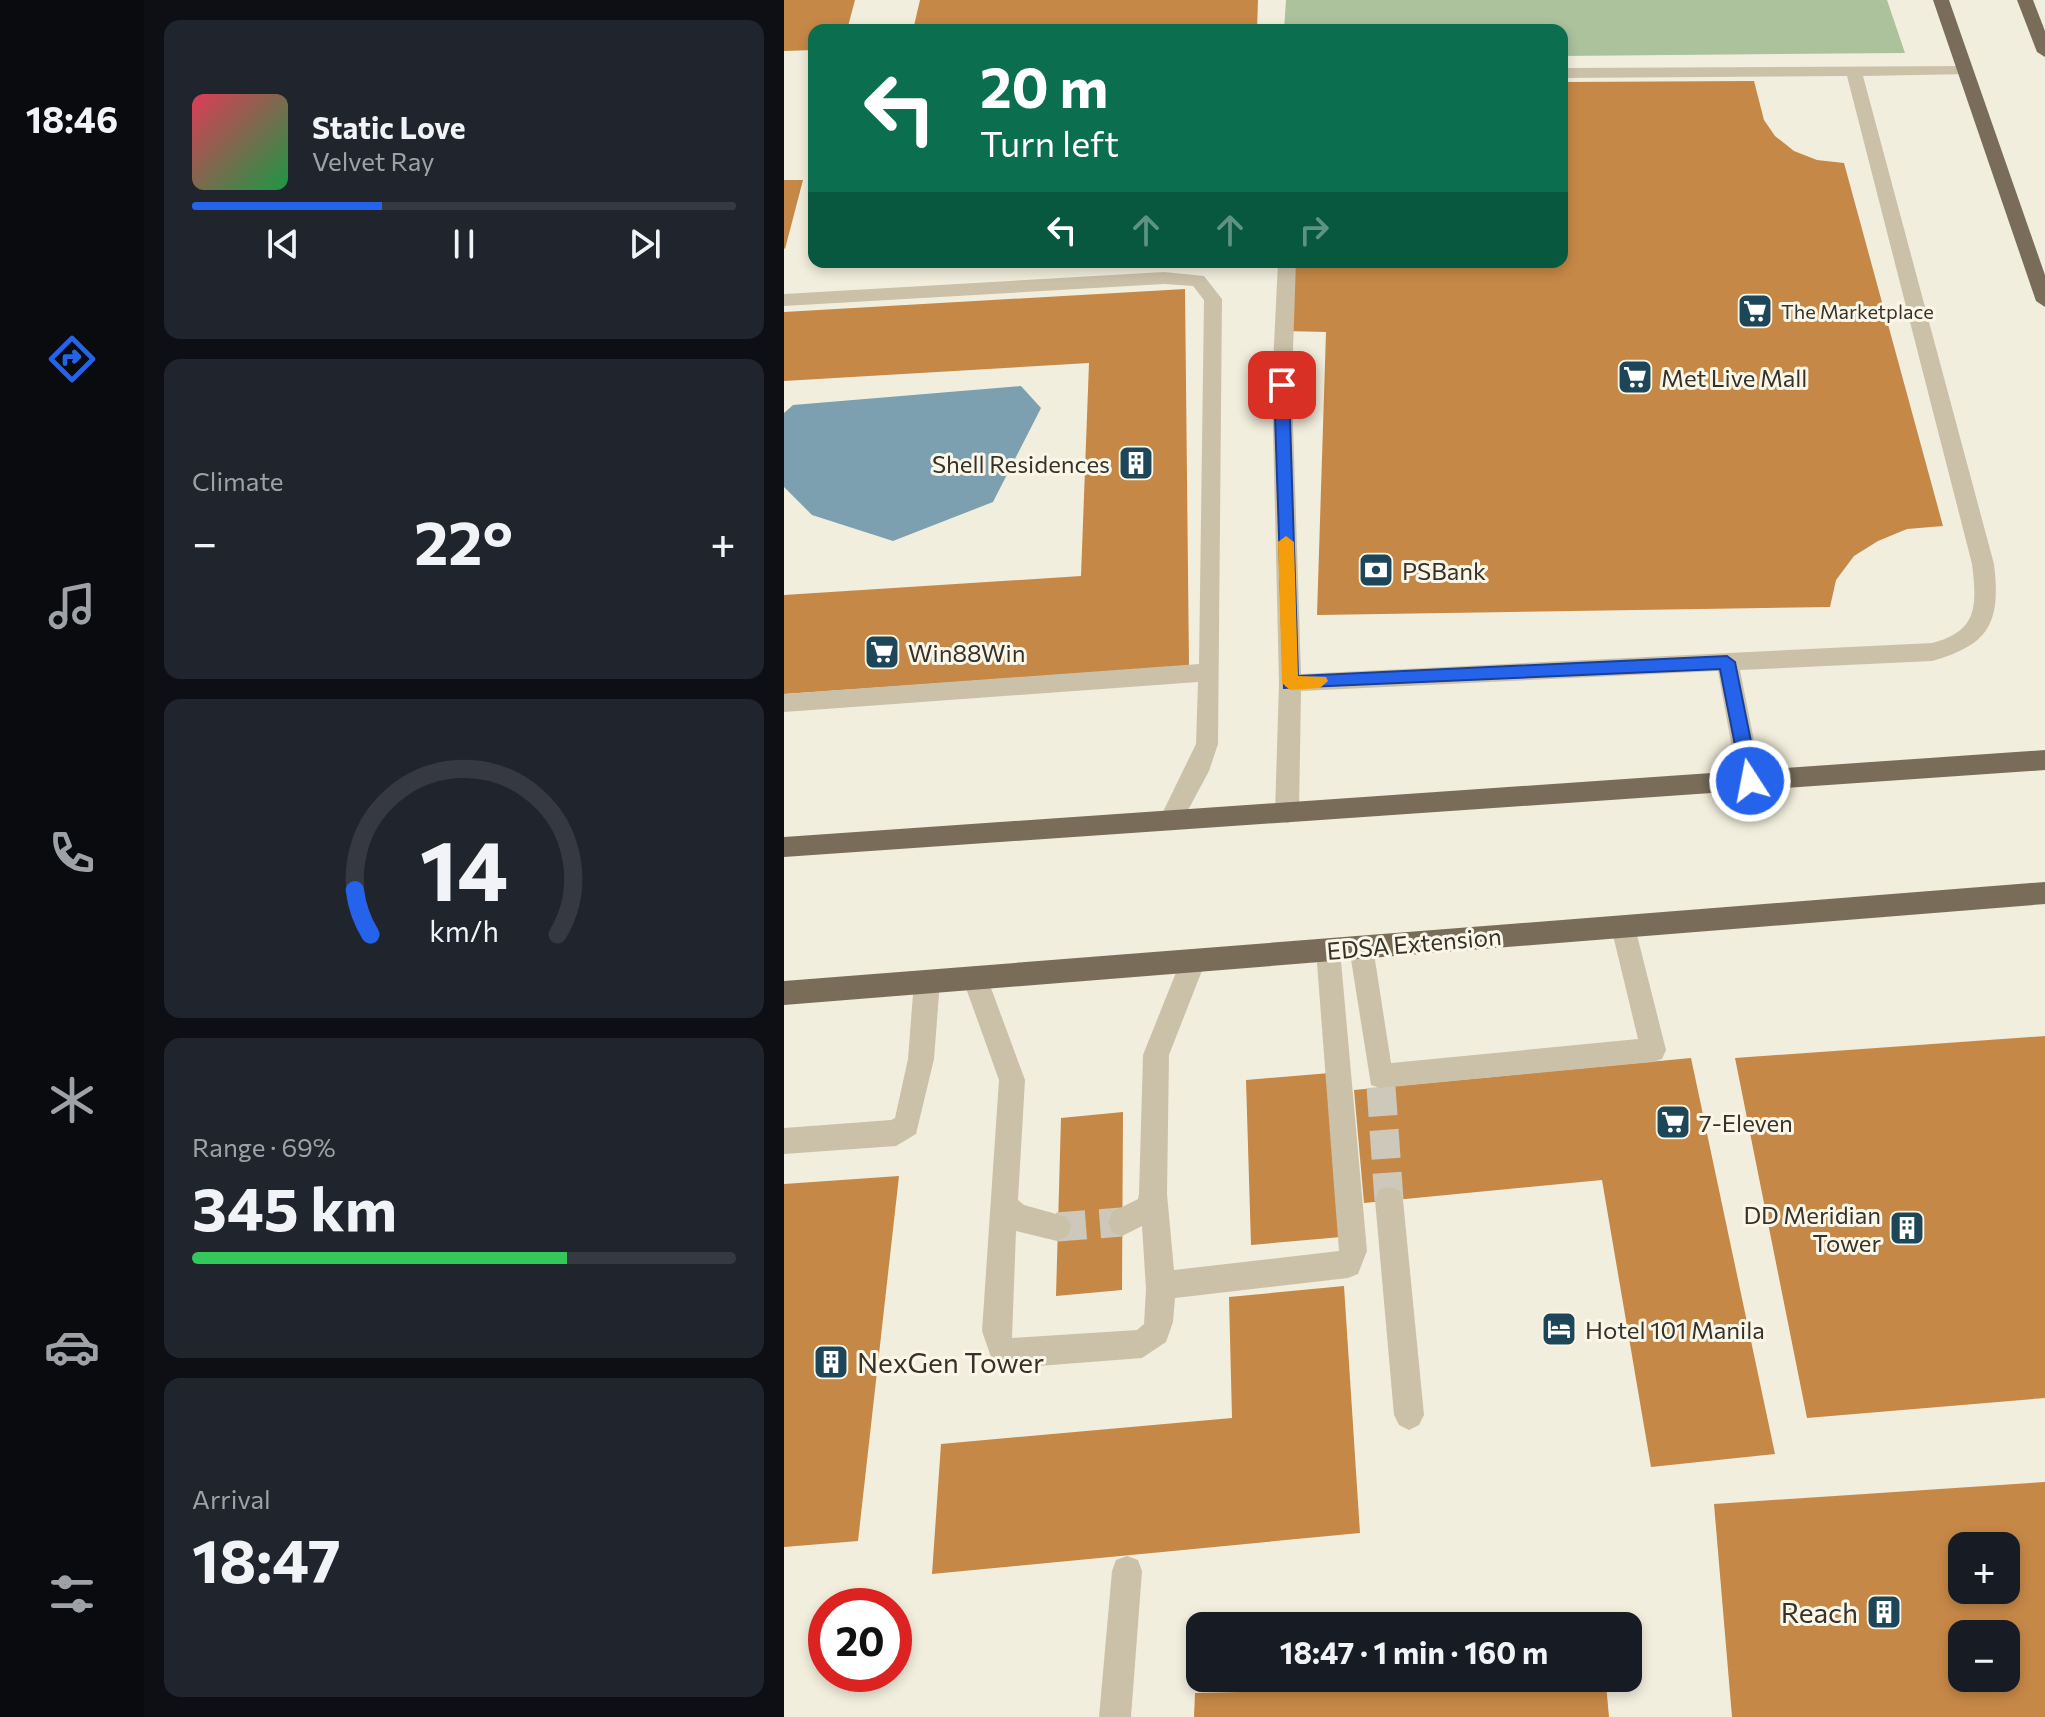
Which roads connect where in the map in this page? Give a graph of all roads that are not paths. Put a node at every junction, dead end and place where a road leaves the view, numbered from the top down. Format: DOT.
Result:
graph roads {
  1 [pos="1941,0"];
  2 [pos="2025,0"];
  3 [pos="2045,52"];
  4 [pos="1965,71"];
  5 [pos="1568,73"];
  6 [pos="1854,73"];
  7 [pos="1287,268"];
  8 [pos="784,300"];
  9 [pos="2045,301"];
  10 [pos="1727,662"];
  11 [pos="1210,672"];
  12 [pos="1290,683"];
  13 [pos="784,703"];
  14 [pos="2045,760"];
  15 [pos="1750,781"];
  16 [pos="1287,813"];
  17 [pos="1171,820"];
  18 [pos="784,847"];
  19 [pos="2045,893"];
  20 [pos="1623,927"];
  21 [pos="1361,947"];
  22 [pos="1328,950"];
  23 [pos="1192,963"];
  24 [pos="975,977"];
  25 [pos="927,981"];
  26 [pos="784,993"];
  27 [pos="784,1141"];
  28 [pos="1153,1194"];
  29 [pos="1389,1200"];
  30 [pos="1003,1204"];
  31 [pos="1122,1222"];
  32 [pos="1057,1227"];
  33 [pos="1159,1286"];
  34 [pos="1409,1415"];
  35 [pos="1127,1571"];
  36 [pos="1115,1717"];
  1 -- 4 [label="main road"];
  2 -- 3 [label="main road"];
  4 -- 6 [label="street"];
  4 -- 9 [label="main road"];
  5 -- 6 [label="street"];
  6 -- 10 [label="street"];
  7 -- 12 [label="street"];
  8 -- 11 [label="street"];
  10 -- 12 [label="street"];
  10 -- 15 [label="street"];
  11 -- 13 [label="street"];
  11 -- 17 [label="street"];
  12 -- 16 [label="street"];
  14 -- 15 [label="main road"];
  15 -- 16 [label="main road"];
  16 -- 17 [label="main road"];
  17 -- 18 [label="main road"];
  19 -- 20 [label="main road, EDSA Extension"];
  20 -- 21 [label="main road, EDSA Extension"];
  20 -- 21 [label="street"];
  21 -- 22 [label="main road, EDSA Extension"];
  22 -- 23 [label="main road, EDSA Extension"];
  22 -- 33 [label="street"];
  23 -- 24 [label="main road, EDSA Extension"];
  23 -- 28 [label="street"];
  24 -- 25 [label="main road, EDSA Extension"];
  24 -- 30 [label="street"];
  25 -- 26 [label="main road, EDSA Extension"];
  25 -- 27 [label="street"];
  28 -- 31 [label="street"];
  28 -- 33 [label="street"];
  29 -- 34 [label="street"];
  30 -- 32 [label="street"];
  30 -- 33 [label="street"];
  35 -- 36 [label="street"];
}
